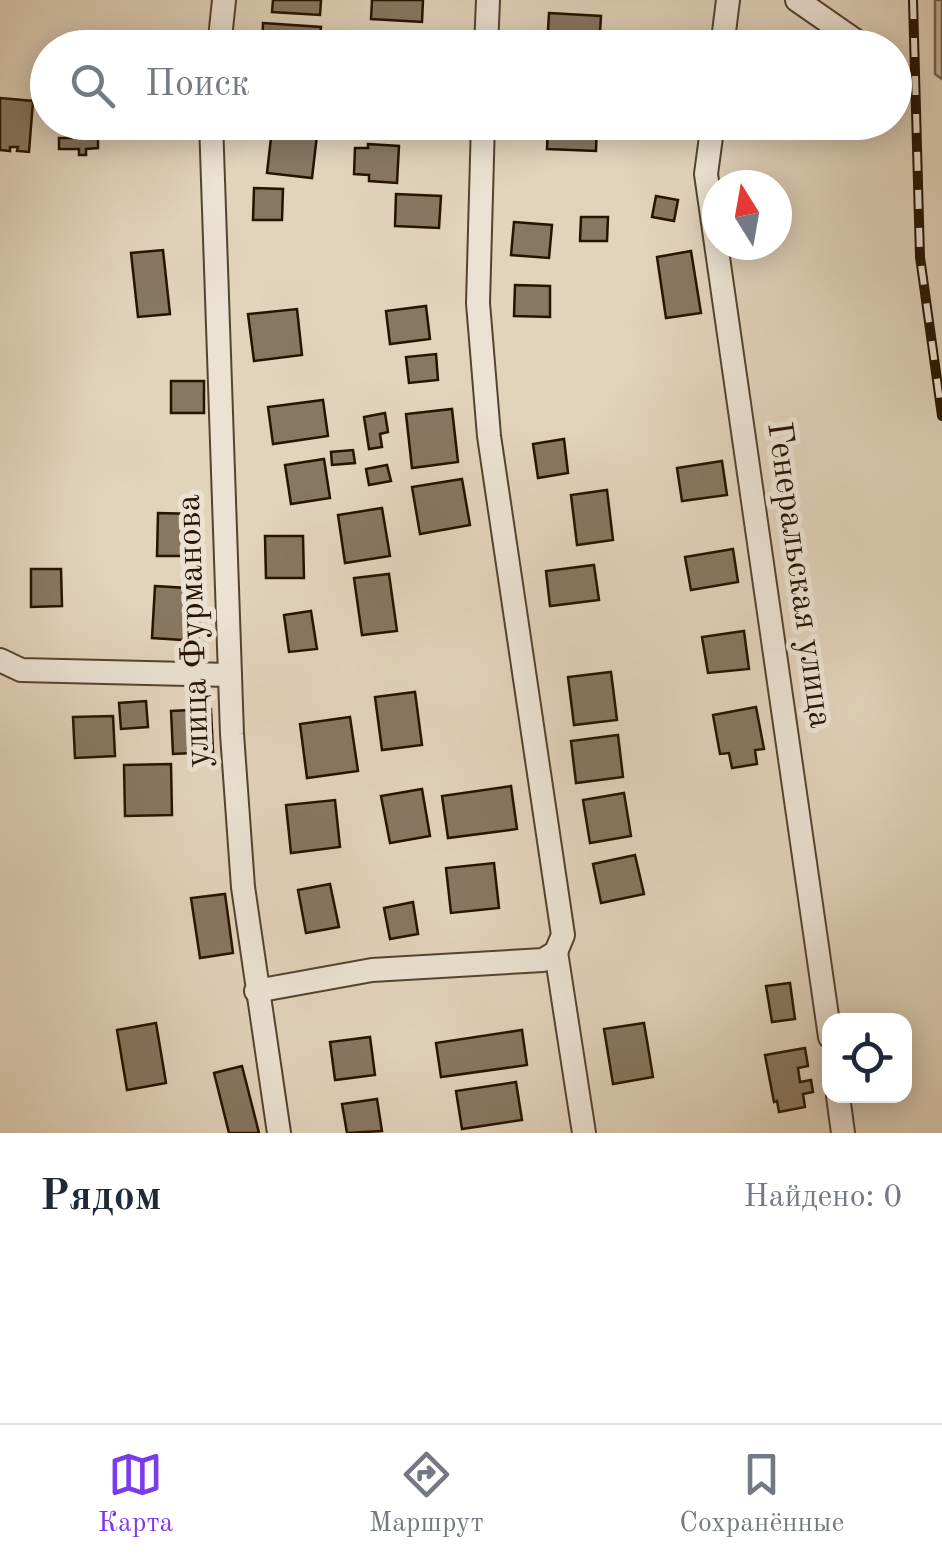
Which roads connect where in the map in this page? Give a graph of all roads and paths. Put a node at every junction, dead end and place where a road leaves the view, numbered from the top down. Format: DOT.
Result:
graph roads {
  1 [pos="224,0"];
  2 [pos="488,0"];
  3 [pos="728,0"];
  4 [pos="797,0"];
  5 [pos="220,30"];
  6 [pos="487,30"];
  7 [pos="724,30"];
  8 [pos="840,30"];
  9 [pos="212,140"];
  10 [pos="483,140"];
  11 [pos="711,140"];
  12 [pos="0,660"];
  13 [pos="230,675"];
  14 [pos="556,952"];
  15 [pos="256,991"];
  16 [pos="827,1013"];
  17 [pos="839,1103"];
  18 [pos="279,1133"];
  19 [pos="584,1133"];
  20 [pos="843,1133"];
  1 -- 5 [label="street"];
  2 -- 6 [label="street"];
  3 -- 7 [label="street"];
  4 -- 8 [label="street"];
  9 -- 13 [label="street, улица Фурманова"];
  10 -- 14 [label="street"];
  11 -- 16 [label="street, Генеральская улица"];
  12 -- 13 [label="street"];
  13 -- 15 [label="street, улица Фурманова"];
  14 -- 15 [label="street"];
  14 -- 19 [label="street"];
  15 -- 18 [label="street, улица Фурманова"];
  17 -- 20 [label="street"];
}
